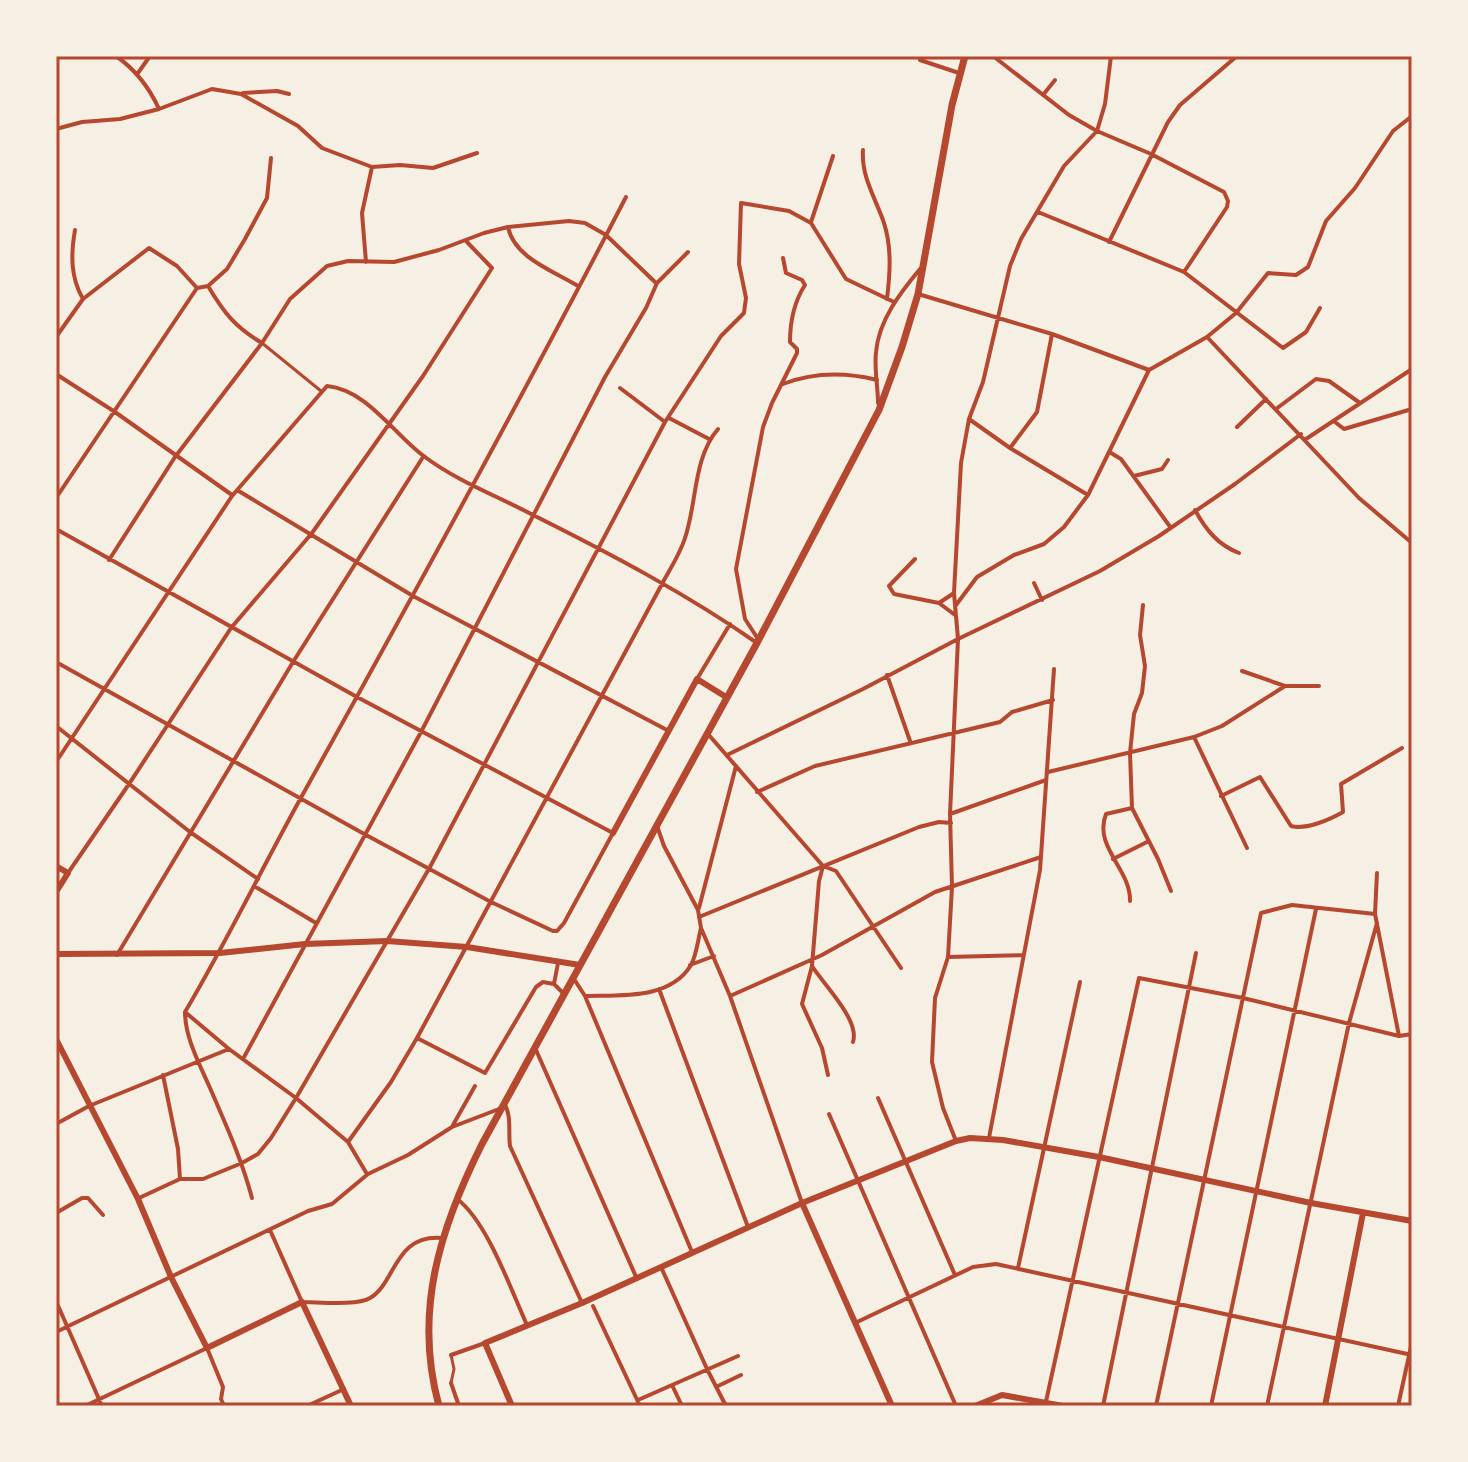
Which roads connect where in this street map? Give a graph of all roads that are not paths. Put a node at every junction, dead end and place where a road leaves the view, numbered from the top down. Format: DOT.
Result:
graph roads {
  1 [pos="116,56"];
  2 [pos="150,56"];
  3 [pos="965,56"];
  4 [pos="993,56"];
  5 [pos="1111,56"];
  6 [pos="1237,56"];
  7 [pos="920,60"];
  8 [pos="959,73"];
  9 [pos="137,74"];
  10 [pos="1055,80"];
  11 [pos="241,94"];
  12 [pos="289,94"];
  13 [pos="1043,95"];
  14 [pos="159,109"];
  15 [pos="1412,116"];
  16 [pos="56,129"];
  17 [pos="1097,131"];
  18 [pos="863,150"];
  19 [pos="477,153"];
  20 [pos="1151,154"];
  21 [pos="833,156"];
  22 [pos="271,158"];
  23 [pos="372,167"];
  24 [pos="626,197"];
  25 [pos="1038,212"];
  26 [pos="811,223"];
  27 [pos="508,227"];
  28 [pos="75,230"];
  29 [pos="606,235"];
  30 [pos="466,241"];
  31 [pos="1109,242"];
  32 [pos="688,252"];
  33 [pos="783,258"];
  34 [pos="366,262"];
  35 [pos="924,264"];
  36 [pos="1184,272"];
  37 [pos="657,283"];
  38 [pos="208,286"];
  39 [pos="578,286"];
  40 [pos="197,288"];
  41 [pos="918,294"];
  42 [pos="83,299"];
  43 [pos="887,299"];
  44 [pos="894,302"];
  45 [pos="1320,308"];
  46 [pos="1236,313"];
  47 [pos="997,316"];
  48 [pos="1052,334"];
  49 [pos="56,337"];
  50 [pos="1207,337"];
  51 [pos="262,343"];
  52 [pos="1412,369"];
  53 [pos="1149,370"];
  54 [pos="56,374"];
  55 [pos="877,380"];
  56 [pos="783,384"];
  57 [pos="620,388"];
  58 [pos="321,391"];
  59 [pos="1266,399"];
  60 [pos="1360,403"];
  61 [pos="1276,409"];
  62 [pos="1412,409"];
  63 [pos="879,410"];
  64 [pos="115,412"];
  65 [pos="969,419"];
  66 [pos="667,420"];
  67 [pos="390,422"];
  68 [pos="1335,422"];
  69 [pos="1237,427"];
  70 [pos="718,429"];
  71 [pos="1301,434"];
  72 [pos="709,439"];
  73 [pos="1306,439"];
  74 [pos="1010,448"];
  75 [pos="1111,453"];
  76 [pos="175,457"];
  77 [pos="423,457"];
  78 [pos="1168,460"];
  79 [pos="1134,476"];
  80 [pos="473,485"];
  81 [pos="237,490"];
  82 [pos="1088,495"];
  83 [pos="232,496"];
  84 [pos="56,498"];
  85 [pos="1195,510"];
  86 [pos="532,514"];
  87 [pos="1171,528"];
  88 [pos="56,529"];
  89 [pos="312,533"];
  90 [pos="1412,543"];
  91 [pos="599,550"];
  92 [pos="1239,553"];
  93 [pos="915,559"];
  94 [pos="109,560"];
  95 [pos="356,563"];
  96 [pos="1034,583"];
  97 [pos="662,584"];
  98 [pos="168,591"];
  99 [pos="954,593"];
  100 [pos="413,596"];
  101 [pos="1042,600"];
  102 [pos="939,603"];
  103 [pos="1143,605"];
  104 [pos="955,607"];
  105 [pos="955,615"];
  106 [pos="730,624"];
  107 [pos="231,628"];
  108 [pos="474,631"];
  109 [pos="958,639"];
  110 [pos="758,641"];
  111 [pos="56,662"];
  112 [pos="293,662"];
  113 [pos="537,664"];
  114 [pos="1054,669"];
  115 [pos="1242,671"];
  116 [pos="887,675"];
  117 [pos="697,679"];
  118 [pos="1285,686"];
  119 [pos="1319,686"];
  120 [pos="104,688"];
  121 [pos="603,696"];
  122 [pos="357,697"];
  123 [pos="726,697"];
  124 [pos="1053,700"];
  125 [pos="168,724"];
  126 [pos="56,726"];
  127 [pos="667,730"];
  128 [pos="421,732"];
  129 [pos="707,733"];
  130 [pos="954,733"];
  131 [pos="72,737"];
  132 [pos="1194,737"];
  133 [pos="910,742"];
  134 [pos="1402,748"];
  135 [pos="1130,753"];
  136 [pos="727,755"];
  137 [pos="233,760"];
  138 [pos="56,762"];
  139 [pos="484,766"];
  140 [pos="736,766"];
  141 [pos="1048,772"];
  142 [pos="1047,779"];
  143 [pos="129,784"];
  144 [pos="757,792"];
  145 [pos="1221,796"];
  146 [pos="301,797"];
  147 [pos="547,799"];
  148 [pos="1132,808"];
  149 [pos="950,814"];
  150 [pos="951,823"];
  151 [pos="657,825"];
  152 [pos="190,832"];
  153 [pos="613,833"];
  154 [pos="366,835"];
  155 [pos="1149,841"];
  156 [pos="1247,848"];
  157 [pos="1041,857"];
  158 [pos="1113,859"];
  159 [pos="56,866"];
  160 [pos="823,866"];
  161 [pos="430,867"];
  162 [pos="68,873"];
  163 [pos="1377,873"];
  164 [pos="258,879"];
  165 [pos="254,886"];
  166 [pos="952,887"];
  167 [pos="1171,891"];
  168 [pos="56,892"];
  169 [pos="1130,901"];
  170 [pos="491,902"];
  171 [pos="1316,909"];
  172 [pos="698,910"];
  173 [pos="1375,914"];
  174 [pos="699,917"];
  175 [pos="316,923"];
  176 [pos="1377,923"];
  177 [pos="872,927"];
  178 [pos="701,928"];
  179 [pos="387,941"];
  180 [pos="305,944"];
  181 [pos="467,947"];
  182 [pos="220,953"];
  183 [pos="1196,953"];
  184 [pos="56,954"];
  185 [pos="117,955"];
  186 [pos="1023,955"];
  187 [pos="714,956"];
  188 [pos="813,957"];
  189 [pos="948,957"];
  190 [pos="558,963"];
  191 [pos="580,965"];
  192 [pos="690,965"];
  193 [pos="812,966"];
  194 [pos="901,968"];
  195 [pos="574,979"];
  196 [pos="1080,982"];
  197 [pos="554,984"];
  198 [pos="659,989"];
  199 [pos="1188,989"];
  200 [pos="565,995"];
  201 [pos="585,996"];
  202 [pos="730,996"];
  203 [pos="1243,998"];
  204 [pos="1294,1011"];
  205 [pos="185,1012"];
  206 [pos="1349,1023"];
  207 [pos="1412,1034"];
  208 [pos="1399,1036"];
  209 [pos="417,1038"];
  210 [pos="56,1039"];
  211 [pos="853,1042"];
  212 [pos="535,1047"];
  213 [pos="229,1049"];
  214 [pos="243,1059"];
  215 [pos="198,1061"];
  216 [pos="163,1075"];
  217 [pos="828,1075"];
  218 [pos="475,1086"];
  219 [pos="296,1098"];
  220 [pos="878,1098"];
  221 [pos="89,1106"];
  222 [pos="503,1106"];
  223 [pos="829,1114"];
  224 [pos="56,1124"];
  225 [pos="452,1127"];
  226 [pos="989,1138"];
  227 [pos="956,1141"];
  228 [pos="348,1142"];
  229 [pos="1042,1146"];
  230 [pos="1099,1157"];
  231 [pos="906,1162"];
  232 [pos="242,1163"];
  233 [pos="1152,1167"];
  234 [pos="368,1174"];
  235 [pos="180,1179"];
  236 [pos="1206,1179"];
  237 [pos="858,1182"];
  238 [pos="1257,1191"];
  239 [pos="252,1198"];
  240 [pos="456,1198"];
  241 [pos="138,1199"];
  242 [pos="802,1203"];
  243 [pos="1311,1203"];
  244 [pos="56,1213"];
  245 [pos="1363,1213"];
  246 [pos="103,1215"];
  247 [pos="1412,1221"];
  248 [pos="749,1227"];
  249 [pos="270,1230"];
  250 [pos="442,1238"];
  251 [pos="692,1252"];
  252 [pos="661,1267"];
  253 [pos="1018,1268"];
  254 [pos="955,1275"];
  255 [pos="171,1277"];
  256 [pos="637,1279"];
  257 [pos="1072,1280"];
  258 [pos="1126,1293"];
  259 [pos="908,1298"];
  260 [pos="56,1301"];
  261 [pos="302,1302"];
  262 [pos="582,1303"];
  263 [pos="1176,1304"];
  264 [pos="593,1306"];
  265 [pos="1229,1315"];
  266 [pos="855,1323"];
  267 [pos="527,1325"];
  268 [pos="67,1326"];
  269 [pos="1283,1327"];
  270 [pos="56,1332"];
  271 [pos="1338,1338"];
  272 [pos="1412,1342"];
  273 [pos="485,1343"];
  274 [pos="207,1348"];
  275 [pos="451,1355"];
  276 [pos="1411,1355"];
  277 [pos="738,1356"];
  278 [pos="707,1369"];
  279 [pos="741,1375"];
  280 [pos="451,1383"];
  281 [pos="672,1385"];
  282 [pos="716,1387"];
  283 [pos="344,1389"];
  284 [pos="99,1399"];
  285 [pos="638,1403"];
  286 [pos="1046,1404"];
  287 [pos="85,1406"];
  288 [pos="102,1406"];
  289 [pos="224,1406"];
  290 [pos="307,1406"];
  291 [pos="351,1406"];
  292 [pos="439,1406"];
  293 [pos="459,1406"];
  294 [pos="512,1406"];
  295 [pos="682,1406"];
  296 [pos="726,1406"];
  297 [pos="892,1406"];
  298 [pos="956,1406"];
  299 [pos="975,1406"];
  300 [pos="1063,1406"];
  301 [pos="1103,1406"];
  302 [pos="1156,1406"];
  303 [pos="1211,1406"];
  304 [pos="1267,1406"];
  305 [pos="1325,1406"];
  306 [pos="1398,1406"];
  1 -- 9 [label="street"];
  2 -- 9 [label="street"];
  3 -- 8 [label="main road"];
  4 -- 13 [label="street"];
  5 -- 17 [label="street"];
  6 -- 20 [label="street"];
  7 -- 8 [label="street"];
  8 -- 35 [label="main road"];
  9 -- 14 [label="street"];
  10 -- 13 [label="street"];
  11 -- 12 [label="street"];
  11 -- 14 [label="street"];
  11 -- 23 [label="street"];
  13 -- 17 [label="street"];
  14 -- 16 [label="street"];
  15 -- 46 [label="street"];
  17 -- 20 [label="street"];
  17 -- 25 [label="street"];
  18 -- 43 [label="street"];
  19 -- 23 [label="street"];
  20 -- 31 [label="street"];
  20 -- 36 [label="street"];
  21 -- 26 [label="street"];
  22 -- 38 [label="street"];
  23 -- 34 [label="street"];
  24 -- 29 [label="street"];
  25 -- 31 [label="street"];
  25 -- 47 [label="street"];
  26 -- 43 [label="street"];
  26 -- 66 [label="street"];
  27 -- 29 [label="street"];
  27 -- 30 [label="street"];
  27 -- 39 [label="street"];
  28 -- 42 [label="street"];
  29 -- 37 [label="street"];
  29 -- 39 [label="street"];
  30 -- 34 [label="street"];
  30 -- 67 [label="street"];
  31 -- 36 [label="street"];
  32 -- 37 [label="street"];
  33 -- 56 [label="street"];
  34 -- 51 [label="street"];
  35 -- 41 [label="main road"];
  35 -- 44 [label="street"];
  36 -- 46 [label="street"];
  37 -- 86 [label="street"];
  38 -- 40 [label="street"];
  38 -- 51 [label="street"];
  39 -- 80 [label="street"];
  40 -- 42 [label="street"];
  40 -- 64 [label="street"];
  41 -- 47 [label="street"];
  41 -- 63 [label="main road"];
  42 -- 49 [label="street"];
  43 -- 44 [label="street"];
  44 -- 55 [label="street"];
  45 -- 46 [label="street"];
  46 -- 50 [label="street"];
  47 -- 48 [label="street"];
  47 -- 65 [label="street"];
  48 -- 53 [label="street"];
  48 -- 74 [label="street"];
  50 -- 53 [label="street"];
  50 -- 59 [label="street"];
  51 -- 58 [label="street"];
  51 -- 76 [label="street"];
  52 -- 60 [label="street"];
  53 -- 75 [label="street"];
  54 -- 64 [label="street"];
  55 -- 56 [label="street"];
  55 -- 63 [label="street"];
  56 -- 110 [label="street"];
  57 -- 66 [label="street"];
  58 -- 67 [label="street"];
  58 -- 81 [label="street"];
  59 -- 61 [label="street"];
  59 -- 69 [label="street"];
  60 -- 61 [label="street"];
  60 -- 68 [label="street"];
  61 -- 71 [label="street"];
  62 -- 68 [label="street"];
  63 -- 110 [label="main road"];
  64 -- 76 [label="street"];
  64 -- 84 [label="street"];
  65 -- 74 [label="street"];
  65 -- 99 [label="street"];
  66 -- 72 [label="street"];
  66 -- 91 [label="street"];
  67 -- 77 [label="street"];
  67 -- 89 [label="street"];
  68 -- 73 [label="street"];
  70 -- 72 [label="street"];
  71 -- 73 [label="street"];
  71 -- 85 [label="street"];
  72 -- 97 [label="street"];
  73 -- 90 [label="street"];
  74 -- 82 [label="street"];
  75 -- 79 [label="street"];
  75 -- 82 [label="street"];
  76 -- 83 [label="street"];
  76 -- 94 [label="street"];
  77 -- 80 [label="street"];
  77 -- 95 [label="street"];
  78 -- 79 [label="street"];
  79 -- 87 [label="street"];
  80 -- 86 [label="street"];
  80 -- 100 [label="street"];
  81 -- 83 [label="street"];
  81 -- 89 [label="street"];
  82 -- 104 [label="street"];
  83 -- 98 [label="street"];
  85 -- 87 [label="street"];
  85 -- 92 [label="street"];
  86 -- 91 [label="street"];
  86 -- 108 [label="street"];
  87 -- 101 [label="street"];
  88 -- 94 [label="street"];
  89 -- 95 [label="street"];
  89 -- 107 [label="street"];
  91 -- 97 [label="street"];
  91 -- 113 [label="street"];
  93 -- 102 [label="street"];
  94 -- 98 [label="street"];
  95 -- 100 [label="street"];
  95 -- 112 [label="street"];
  96 -- 101 [label="street"];
  97 -- 106 [label="street"];
  97 -- 121 [label="street"];
  98 -- 107 [label="street"];
  98 -- 120 [label="street"];
  99 -- 102 [label="street"];
  99 -- 104 [label="street"];
  100 -- 108 [label="street"];
  100 -- 122 [label="street"];
  101 -- 109 [label="street"];
  102 -- 105 [label="street"];
  103 -- 135 [label="street"];
  104 -- 105 [label="street"];
  105 -- 109 [label="street"];
  106 -- 110 [label="street"];
  106 -- 117 [label="street"];
  107 -- 112 [label="street"];
  107 -- 125 [label="street"];
  108 -- 113 [label="street"];
  108 -- 128 [label="street"];
  109 -- 116 [label="street"];
  109 -- 130 [label="street"];
  110 -- 123 [label="main road"];
  111 -- 120 [label="street"];
  112 -- 122 [label="street"];
  112 -- 137 [label="street"];
  113 -- 121 [label="street"];
  113 -- 139 [label="street"];
  114 -- 124 [label="street"];
  115 -- 118 [label="street"];
  116 -- 133 [label="street"];
  116 -- 136 [label="street"];
  117 -- 123 [label="street"];
  117 -- 127 [label="street"];
  118 -- 119 [label="street"];
  118 -- 132 [label="street"];
  120 -- 125 [label="street"];
  120 -- 131 [label="street"];
  121 -- 127 [label="street"];
  121 -- 147 [label="street"];
  122 -- 128 [label="street"];
  122 -- 146 [label="street"];
  123 -- 129 [label="main road"];
  124 -- 130 [label="street"];
  124 -- 141 [label="street"];
  125 -- 137 [label="street"];
  125 -- 143 [label="street"];
  126 -- 131 [label="street"];
  127 -- 153 [label="street"];
  128 -- 139 [label="street"];
  128 -- 154 [label="street"];
  129 -- 136 [label="street"];
  129 -- 151 [label="main road"];
  130 -- 133 [label="street"];
  130 -- 149 [label="street"];
  131 -- 138 [label="street"];
  131 -- 143 [label="street"];
  132 -- 135 [label="street"];
  132 -- 145 [label="street"];
  133 -- 144 [label="street"];
  134 -- 145 [label="street"];
  135 -- 141 [label="street"];
  135 -- 148 [label="street"];
  136 -- 140 [label="street"];
  137 -- 146 [label="street"];
  137 -- 152 [label="street"];
  139 -- 147 [label="street"];
  139 -- 161 [label="street"];
  140 -- 144 [label="street"];
  140 -- 172 [label="street"];
  141 -- 142 [label="street"];
  142 -- 149 [label="street"];
  142 -- 157 [label="street"];
  143 -- 152 [label="street"];
  143 -- 162 [label="street"];
  144 -- 160 [label="street"];
  145 -- 156 [label="street"];
  146 -- 154 [label="street"];
  146 -- 164 [label="street"];
  147 -- 153 [label="street"];
  147 -- 170 [label="street"];
  148 -- 155 [label="street"];
  148 -- 158 [label="street"];
  149 -- 150 [label="street"];
  150 -- 160 [label="street"];
  150 -- 166 [label="street"];
  151 -- 172 [label="street"];
  151 -- 191 [label="main road"];
  152 -- 164 [label="street"];
  152 -- 185 [label="street"];
  153 -- 170 [label="street"];
  154 -- 161 [label="street"];
  154 -- 175 [label="street"];
  155 -- 158 [label="street"];
  155 -- 167 [label="street"];
  157 -- 166 [label="street"];
  157 -- 186 [label="street"];
  158 -- 169 [label="street"];
  159 -- 162 [label="street"];
  160 -- 174 [label="street"];
  160 -- 177 [label="street"];
  160 -- 188 [label="street"];
  161 -- 170 [label="street"];
  161 -- 179 [label="street"];
  162 -- 168 [label="street"];
  163 -- 173 [label="street"];
  164 -- 165 [label="street"];
  165 -- 175 [label="street"];
  165 -- 182 [label="street"];
  166 -- 177 [label="street"];
  166 -- 189 [label="street"];
  170 -- 181 [label="street"];
  171 -- 173 [label="street"];
  171 -- 203 [label="street"];
  171 -- 204 [label="street"];
  172 -- 174 [label="street"];
  173 -- 176 [label="street"];
  174 -- 178 [label="street"];
  175 -- 180 [label="street"];
  176 -- 206 [label="street"];
  176 -- 208 [label="street"];
  177 -- 188 [label="street"];
  177 -- 194 [label="street"];
  178 -- 187 [label="street"];
  178 -- 192 [label="street"];
  179 -- 180 [label="street"];
  179 -- 181 [label="street"];
  179 -- 219 [label="street"];
  180 -- 182 [label="street"];
  180 -- 214 [label="street"];
  181 -- 190 [label="street"];
  181 -- 209 [label="street"];
  182 -- 185 [label="street"];
  182 -- 205 [label="street"];
  183 -- 199 [label="street"];
  184 -- 185 [label="street"];
  186 -- 189 [label="street"];
  186 -- 226 [label="street"];
  187 -- 192 [label="street"];
  187 -- 202 [label="street"];
  188 -- 193 [label="street"];
  188 -- 202 [label="street"];
  189 -- 227 [label="street"];
  190 -- 191 [label="street"];
  190 -- 197 [label="street"];
  191 -- 195 [label="main road"];
  192 -- 198 [label="street"];
  193 -- 211 [label="street"];
  193 -- 217 [label="street"];
  195 -- 200 [label="main road"];
  195 -- 201 [label="street"];
  196 -- 229 [label="street"];
  197 -- 200 [label="street"];
  197 -- 209 [label="street"];
  198 -- 201 [label="street"];
  198 -- 248 [label="street"];
  199 -- 203 [label="street"];
  199 -- 230 [label="street"];
  199 -- 233 [label="street"];
  200 -- 212 [label="main road"];
  201 -- 251 [label="street"];
  202 -- 242 [label="street"];
  203 -- 204 [label="street"];
  203 -- 236 [label="street"];
  204 -- 206 [label="street"];
  204 -- 238 [label="street"];
  205 -- 213 [label="street"];
  205 -- 215 [label="street"];
  206 -- 208 [label="street"];
  206 -- 243 [label="street"];
  207 -- 208 [label="street"];
  209 -- 228 [label="street"];
  210 -- 221 [label="street"];
  212 -- 222 [label="main road"];
  212 -- 256 [label="street"];
  213 -- 214 [label="street"];
  213 -- 215 [label="street"];
  214 -- 219 [label="street"];
  215 -- 216 [label="street"];
  215 -- 232 [label="street"];
  216 -- 221 [label="street"];
  216 -- 235 [label="street"];
  218 -- 225 [label="street"];
  219 -- 228 [label="street"];
  219 -- 232 [label="street"];
  220 -- 231 [label="street"];
  221 -- 224 [label="street"];
  221 -- 241 [label="street"];
  222 -- 225 [label="street"];
  222 -- 240 [label="main road"];
  222 -- 262 [label="street"];
  223 -- 237 [label="street"];
  225 -- 234 [label="street"];
  226 -- 227 [label="street"];
  226 -- 229 [label="street"];
  227 -- 231 [label="street"];
  228 -- 234 [label="street"];
  229 -- 230 [label="street"];
  229 -- 253 [label="street"];
  230 -- 233 [label="street"];
  230 -- 257 [label="street"];
  231 -- 237 [label="street"];
  231 -- 254 [label="street"];
  232 -- 235 [label="street"];
  232 -- 239 [label="street"];
  233 -- 236 [label="street"];
  233 -- 258 [label="street"];
  234 -- 249 [label="street"];
  235 -- 241 [label="street"];
  236 -- 238 [label="street"];
  236 -- 263 [label="street"];
  237 -- 242 [label="street"];
  237 -- 259 [label="street"];
  238 -- 243 [label="street"];
  238 -- 265 [label="street"];
  240 -- 250 [label="main road"];
  240 -- 267 [label="street"];
  241 -- 255 [label="street"];
  242 -- 248 [label="street"];
  242 -- 266 [label="street"];
  243 -- 245 [label="street"];
  243 -- 269 [label="street"];
  244 -- 246 [label="street"];
  245 -- 247 [label="street"];
  245 -- 271 [label="street"];
  248 -- 251 [label="street"];
  249 -- 255 [label="street"];
  249 -- 261 [label="street"];
  250 -- 261 [label="street"];
  250 -- 292 [label="main road"];
  251 -- 252 [label="street"];
  252 -- 256 [label="street"];
  252 -- 278 [label="street"];
  253 -- 254 [label="street"];
  253 -- 257 [label="street"];
  254 -- 259 [label="street"];
  255 -- 268 [label="street"];
  255 -- 274 [label="street"];
  256 -- 262 [label="street"];
  257 -- 258 [label="street"];
  257 -- 286 [label="street"];
  258 -- 263 [label="street"];
  258 -- 301 [label="street"];
  259 -- 266 [label="street"];
  259 -- 298 [label="street"];
  260 -- 268 [label="street"];
  261 -- 274 [label="street"];
  261 -- 283 [label="street"];
  262 -- 267 [label="street"];
  263 -- 265 [label="street"];
  263 -- 302 [label="street"];
  264 -- 285 [label="street"];
  265 -- 269 [label="street"];
  265 -- 303 [label="street"];
  266 -- 297 [label="street"];
  267 -- 273 [label="street"];
  268 -- 270 [label="street"];
  268 -- 284 [label="street"];
  269 -- 271 [label="street"];
  269 -- 304 [label="street"];
  271 -- 276 [label="street"];
  271 -- 305 [label="street"];
  272 -- 276 [label="street"];
  273 -- 275 [label="street"];
  273 -- 294 [label="street"];
  274 -- 284 [label="street"];
  274 -- 289 [label="street"];
  275 -- 280 [label="street"];
  276 -- 306 [label="street"];
  277 -- 278 [label="street"];
  278 -- 281 [label="street"];
  278 -- 282 [label="street"];
  279 -- 282 [label="street"];
  280 -- 293 [label="street"];
  281 -- 285 [label="street"];
  281 -- 295 [label="street"];
  282 -- 296 [label="street"];
  283 -- 290 [label="street"];
  283 -- 291 [label="street"];
  284 -- 287 [label="street"];
  284 -- 288 [label="street"];
  286 -- 299 [label="street"];
  286 -- 300 [label="street"];
}
